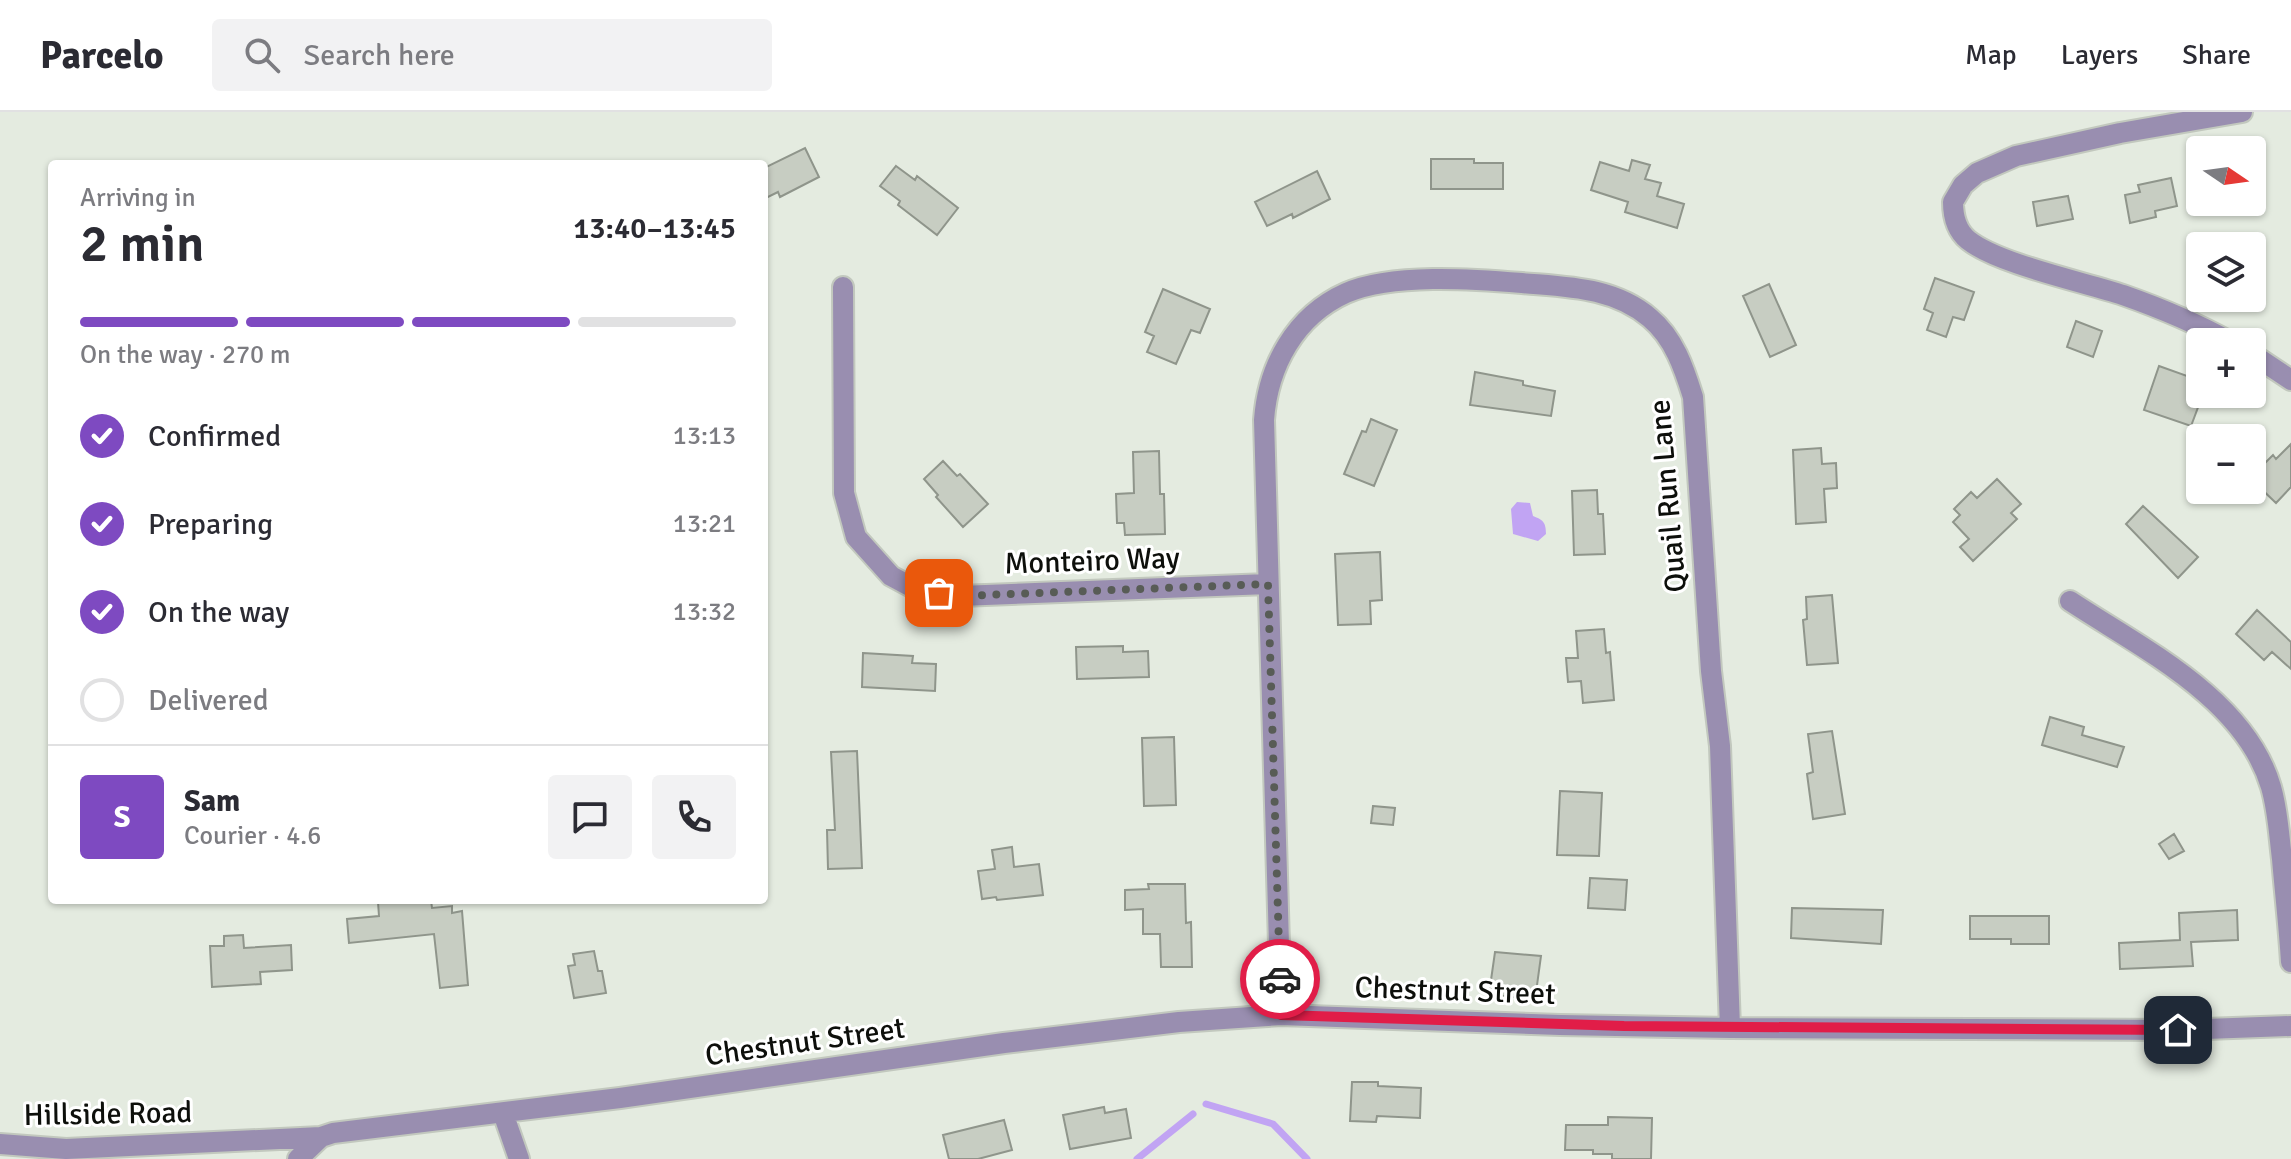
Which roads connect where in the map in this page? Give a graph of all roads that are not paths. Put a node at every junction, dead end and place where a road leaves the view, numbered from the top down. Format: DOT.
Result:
graph roads {
  1 [pos="2242,112"];
  2 [pos="843,287"];
  3 [pos="2200,328"];
  4 [pos="2266,363"];
  5 [pos="2291,380"];
  6 [pos="1268,584"];
  7 [pos="2070,601"];
  8 [pos="2291,962"];
  9 [pos="1281,1015"];
  10 [pos="2291,1026"];
  11 [pos="1730,1028"];
  12 [pos="503,1113"];
  13 [pos="321,1137"];
  14 [pos="217,1142"];
  15 [pos="0,1144"];
  16 [pos="231,1159"];
  17 [pos="298,1159"];
  18 [pos="519,1159"];
  1 -- 3 [label="street"];
  2 -- 6 [label="street, Monteiro Way"];
  4 -- 5 [label="street"];
  6 -- 9 [label="street, Quail Run Lane"];
  6 -- 11 [label="street, Quail Run Lane"];
  7 -- 8 [label="street"];
  9 -- 11 [label="street, Chestnut Street"];
  9 -- 12 [label="street, Chestnut Street"];
  10 -- 11 [label="street, Chestnut Street"];
  12 -- 13 [label="street, Chestnut Street"];
  12 -- 18 [label="street"];
  13 -- 14 [label="street, Hillside Road"];
  13 -- 17 [label="street"];
  14 -- 15 [label="street, Hillside Road"];
  14 -- 16 [label="street, Hillside Road"];
}
